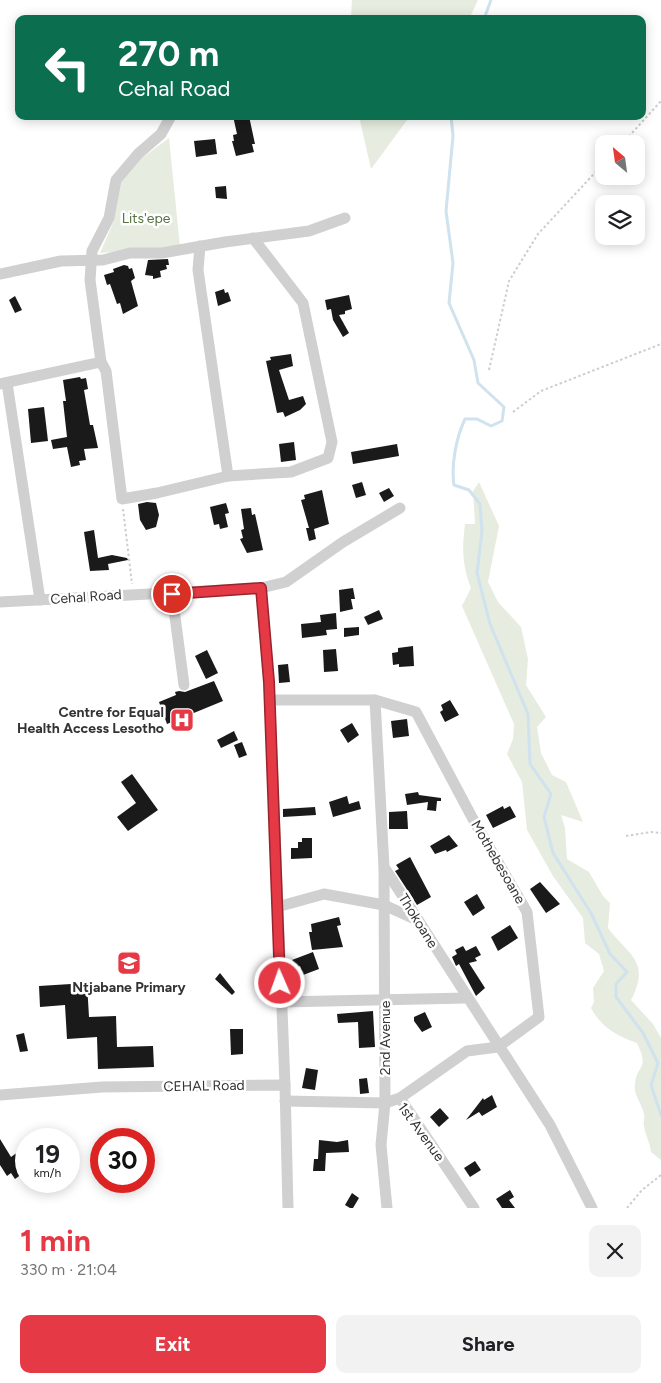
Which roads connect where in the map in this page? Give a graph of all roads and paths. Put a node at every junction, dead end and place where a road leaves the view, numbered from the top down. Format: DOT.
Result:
graph roads {
  1 [pos="661,102"];
  2 [pos="646,118"];
  3 [pos="169,120"];
  4 [pos="644,120"];
  5 [pos="630,135"];
  6 [pos="595,173"];
  7 [pos="345,218"];
  8 [pos="253,238"];
  9 [pos="200,246"];
  10 [pos="91,261"];
  11 [pos="0,274"];
  12 [pos="661,344"];
  13 [pos="101,362"];
  14 [pos="488,370"];
  15 [pos="3,384"];
  16 [pos="513,412"];
  17 [pos="228,476"];
  18 [pos="122,499"];
  19 [pos="400,508"];
  20 [pos="261,588"];
  21 [pos="134,594"];
  22 [pos="172,594"];
  23 [pos="40,600"];
  24 [pos="0,602"];
  25 [pos="184,684"];
  26 [pos="270,700"];
  27 [pos="375,700"];
  28 [pos="661,834"];
  29 [pos="626,836"];
  30 [pos="384,867"];
  31 [pos="384,904"];
  32 [pos="277,907"];
  33 [pos="417,920"];
  34 [pos="467,998"];
  35 [pos="384,1000"];
  36 [pos="281,1002"];
  37 [pos="498,1047"];
  38 [pos="285,1085"];
  39 [pos="0,1095"];
  40 [pos="400,1098"];
  41 [pos="285,1101"];
  42 [pos="385,1103"];
  43 [pos="661,1175"];
  44 [pos="288,1208"];
  45 [pos="388,1208"];
  46 [pos="474,1208"];
  47 [pos="592,1208"];
  48 [pos="627,1208"];
  1 -- 2 [label="path"];
  3 -- 10 [label="street"];
  4 -- 5 [label="path"];
  6 -- 14 [label="path"];
  7 -- 8 [label="street"];
  8 -- 9 [label="street"];
  8 -- 17 [label="street"];
  9 -- 10 [label="street"];
  9 -- 17 [label="street"];
  10 -- 11 [label="street"];
  10 -- 13 [label="street"];
  12 -- 16 [label="path"];
  13 -- 15 [label="street"];
  13 -- 18 [label="street"];
  15 -- 23 [label="street"];
  17 -- 18 [label="street"];
  18 -- 21 [label="path"];
  19 -- 20 [label="street, Cehal Road"];
  20 -- 22 [label="street, Cehal Road"];
  20 -- 26 [label="street"];
  21 -- 22 [label="street, Cehal Road"];
  21 -- 23 [label="street, Cehal Road"];
  22 -- 25 [label="street"];
  23 -- 24 [label="street, Cehal Road"];
  26 -- 27 [label="street"];
  26 -- 32 [label="street"];
  27 -- 30 [label="street, Thokoane"];
  27 -- 37 [label="street, Mothebesoane"];
  28 -- 29 [label="path"];
  30 -- 31 [label="street, 2nd Avenue"];
  30 -- 33 [label="street, Thokoane"];
  31 -- 32 [label="street"];
  31 -- 33 [label="street"];
  31 -- 35 [label="street, 2nd Avenue"];
  32 -- 36 [label="street"];
  33 -- 34 [label="street, Thokoane"];
  34 -- 35 [label="street"];
  34 -- 37 [label="street, Thokoane"];
  35 -- 36 [label="street"];
  35 -- 42 [label="street, 2nd Avenue"];
  36 -- 38 [label="street"];
  37 -- 40 [label="street"];
  37 -- 47 [label="street, Thokoane"];
  38 -- 39 [label="street, CEHAL Road"];
  38 -- 41 [label="street"];
  40 -- 42 [label="street, 1st Avenue"];
  40 -- 46 [label="street, 1st Avenue"];
  41 -- 42 [label="street, 1st Avenue"];
  41 -- 44 [label="street"];
  42 -- 45 [label="street, 2nd Avenue"];
  43 -- 48 [label="path"];
}
